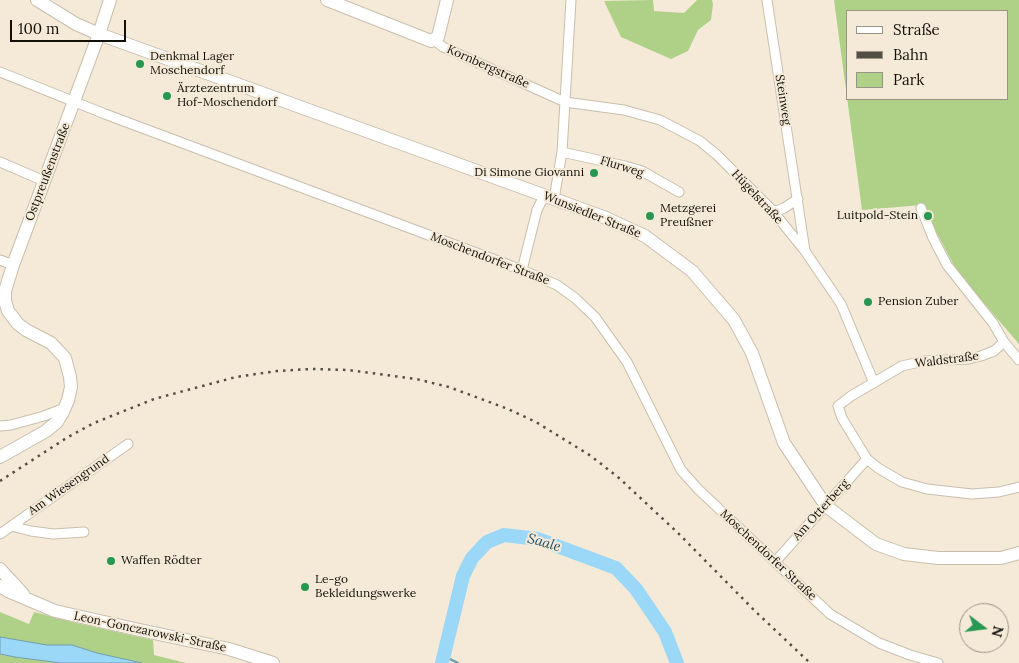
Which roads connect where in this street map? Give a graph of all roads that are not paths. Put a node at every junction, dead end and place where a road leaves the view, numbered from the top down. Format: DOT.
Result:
graph roads {
  1 [pos="37,0"];
  2 [pos="110,0"];
  3 [pos="327,0"];
  4 [pos="447,0"];
  5 [pos="571,0"];
  6 [pos="767,0"];
  7 [pos="99,34"];
  8 [pos="434,40"];
  9 [pos="0,72"];
  10 [pos="74,102"];
  11 [pos="565,102"];
  12 [pos="562,152"];
  13 [pos="0,162"];
  14 [pos="44,181"];
  15 [pos="679,192"];
  16 [pos="549,198"];
  17 [pos="798,200"];
  18 [pos="921,208"];
  19 [pos="772,210"];
  20 [pos="805,251"];
  21 [pos="0,260"];
  22 [pos="13,265"];
  23 [pos="522,270"];
  24 [pos="4,313"];
  25 [pos="1004,342"];
  26 [pos="1019,360"];
  27 [pos="874,383"];
  28 [pos="65,408"];
  29 [pos="0,426"];
  30 [pos="128,444"];
  31 [pos="0,457"];
  32 [pos="867,459"];
  33 [pos="1019,487"];
  34 [pos="826,506"];
  35 [pos="11,526"];
  36 [pos="84,532"];
  37 [pos="0,534"];
  38 [pos="1019,553"];
  39 [pos="775,562"];
  40 [pos="0,569"];
  41 [pos="0,586"];
  42 [pos="28,599"];
  43 [pos="273,663"];
  44 [pos="938,663"];
  1 -- 7 [label="main road, Wunsiedler Straße"];
  2 -- 7 [label="main road"];
  3 -- 8 [label="main road, Kornbergstraße"];
  4 -- 8 [label="main road"];
  5 -- 11 [label="street"];
  6 -- 17 [label="street, Steinweg"];
  7 -- 10 [label="main road, Ostpreußenstraße"];
  7 -- 16 [label="main road, Wunsiedler Straße"];
  8 -- 11 [label="street, Kornbergstraße"];
  9 -- 10 [label="street, Moschendorfer Straße"];
  10 -- 14 [label="main road, Ostpreußenstraße"];
  10 -- 23 [label="street, Moschendorfer Straße"];
  11 -- 12 [label="street"];
  11 -- 19 [label="street, Hügelstraße"];
  12 -- 15 [label="street, Flurweg"];
  12 -- 16 [label="street"];
  13 -- 14 [label="street"];
  14 -- 22 [label="main road, Ostpreußenstraße"];
  16 -- 23 [label="street"];
  16 -- 34 [label="main road, Wunsiedler Straße"];
  17 -- 19 [label="street"];
  17 -- 20 [label="street, Steinweg"];
  18 -- 25 [label="street"];
  19 -- 20 [label="street, Hügelstraße"];
  20 -- 27 [label="street, Hügelstraße"];
  21 -- 22 [label="street"];
  22 -- 24 [label="main road, Ostpreußenstraße"];
  23 -- 39 [label="street, Moschendorfer Straße"];
  24 -- 28 [label="main road"];
  25 -- 26 [label="street"];
  25 -- 27 [label="street, Waldstraße"];
  27 -- 32 [label="street, Waldstraße"];
  28 -- 29 [label="street"];
  28 -- 31 [label="main road"];
  30 -- 35 [label="street, Am Wiesengrund"];
  32 -- 33 [label="street"];
  32 -- 34 [label="street, Am Otterberg"];
  34 -- 38 [label="main road, Wunsiedler Straße"];
  34 -- 39 [label="street, Am Otterberg"];
  35 -- 36 [label="street, Am Wiesengrund"];
  35 -- 37 [label="street, Am Wiesengrund"];
  39 -- 44 [label="street, Moschendorfer Straße"];
  40 -- 42 [label="main road, Leon-Gonczarowski-Straße"];
  41 -- 42 [label="main road, Leon-Gonczarowski-Straße"];
  42 -- 43 [label="main road, Leon-Gonczarowski-Straße"];
}
